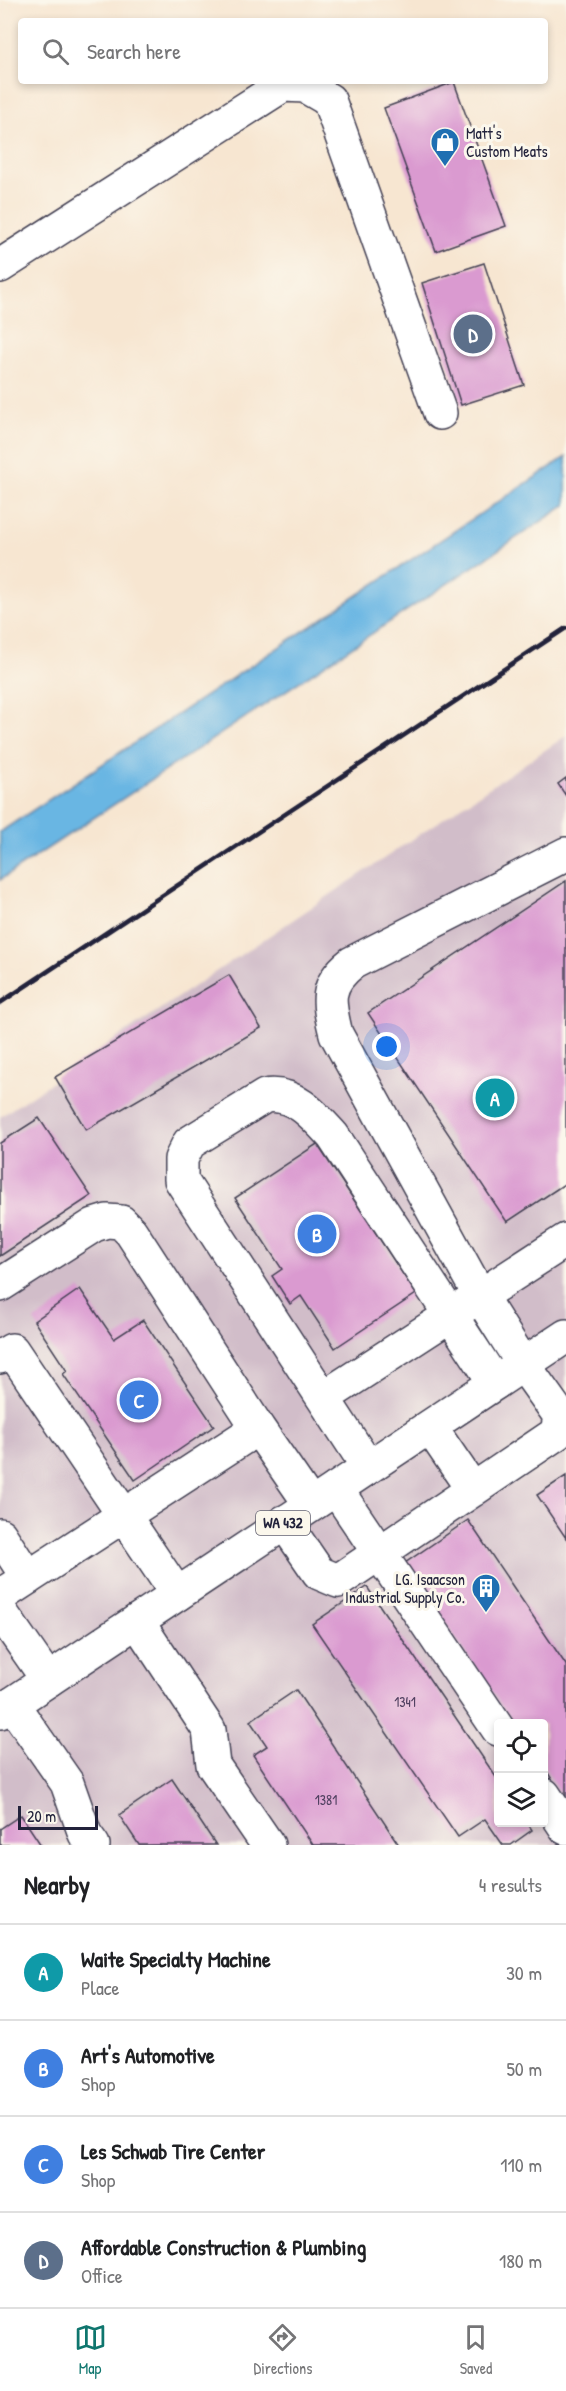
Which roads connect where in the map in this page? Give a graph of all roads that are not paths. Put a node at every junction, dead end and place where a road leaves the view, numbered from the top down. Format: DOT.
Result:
graph roads {
  1 [pos="0,266"];
  2 [pos="440,413"];
  3 [pos="566,854"];
  4 [pos="566,1240"];
  5 [pos="0,1285"];
  6 [pos="480,1296"];
  7 [pos="450,1315"];
  8 [pos="566,1336"];
  9 [pos="4,1346"];
  10 [pos="523,1365"];
  11 [pos="495,1383"];
  12 [pos="323,1398"];
  13 [pos="563,1417"];
  14 [pos="430,1426"];
  15 [pos="258,1428"];
  16 [pos="368,1467"];
  17 [pos="473,1490"];
  18 [pos="310,1505"];
  19 [pos="123,1516"];
  20 [pos="0,1535"];
  21 [pos="380,1553"];
  22 [pos="28,1578"];
  23 [pos="177,1594"];
  24 [pos="0,1596"];
  25 [pos="0,1611"];
  26 [pos="137,1621"];
  27 [pos="48,1680"];
  28 [pos="6,1708"];
  29 [pos="494,1723"];
  30 [pos="548,1802"];
  31 [pos="566,1828"];
  32 [pos="93,1845"];
  33 [pos="268,1845"];
  1 -- 2 [label="main road"];
  3 -- 6 [label="main road"];
  4 -- 6 [label="main road"];
  5 -- 15 [label="main road"];
  6 -- 7 [label="main road"];
  6 -- 10 [label="main road"];
  7 -- 11 [label="main road"];
  7 -- 12 [label="main road"];
  7 -- 12 [label="main road"];
  8 -- 10 [label="main road, WA 432"];
  9 -- 19 [label="main road"];
  10 -- 11 [label="main road, WA 432"];
  10 -- 13 [label="main road"];
  11 -- 14 [label="main road, WA 432"];
  12 -- 16 [label="main road"];
  13 -- 17 [label="main road"];
  14 -- 16 [label="main road, WA 432"];
  14 -- 17 [label="main road"];
  15 -- 18 [label="main road"];
  15 -- 19 [label="main road"];
  16 -- 18 [label="main road, WA 432"];
  17 -- 21 [label="main road"];
  18 -- 21 [label="main road"];
  18 -- 21 [label="main road"];
  18 -- 23 [label="main road, WA 432"];
  19 -- 22 [label="main road"];
  19 -- 23 [label="main road"];
  20 -- 22 [label="main road"];
  21 -- 29 [label="main road"];
  22 -- 24 [label="main road"];
  23 -- 26 [label="main road, WA 432"];
  25 -- 27 [label="main road"];
  26 -- 27 [label="main road, WA 432"];
  26 -- 33 [label="main road"];
  27 -- 28 [label="main road, WA 432"];
  28 -- 32 [label="main road"];
  30 -- 31 [label="main road"];
}
